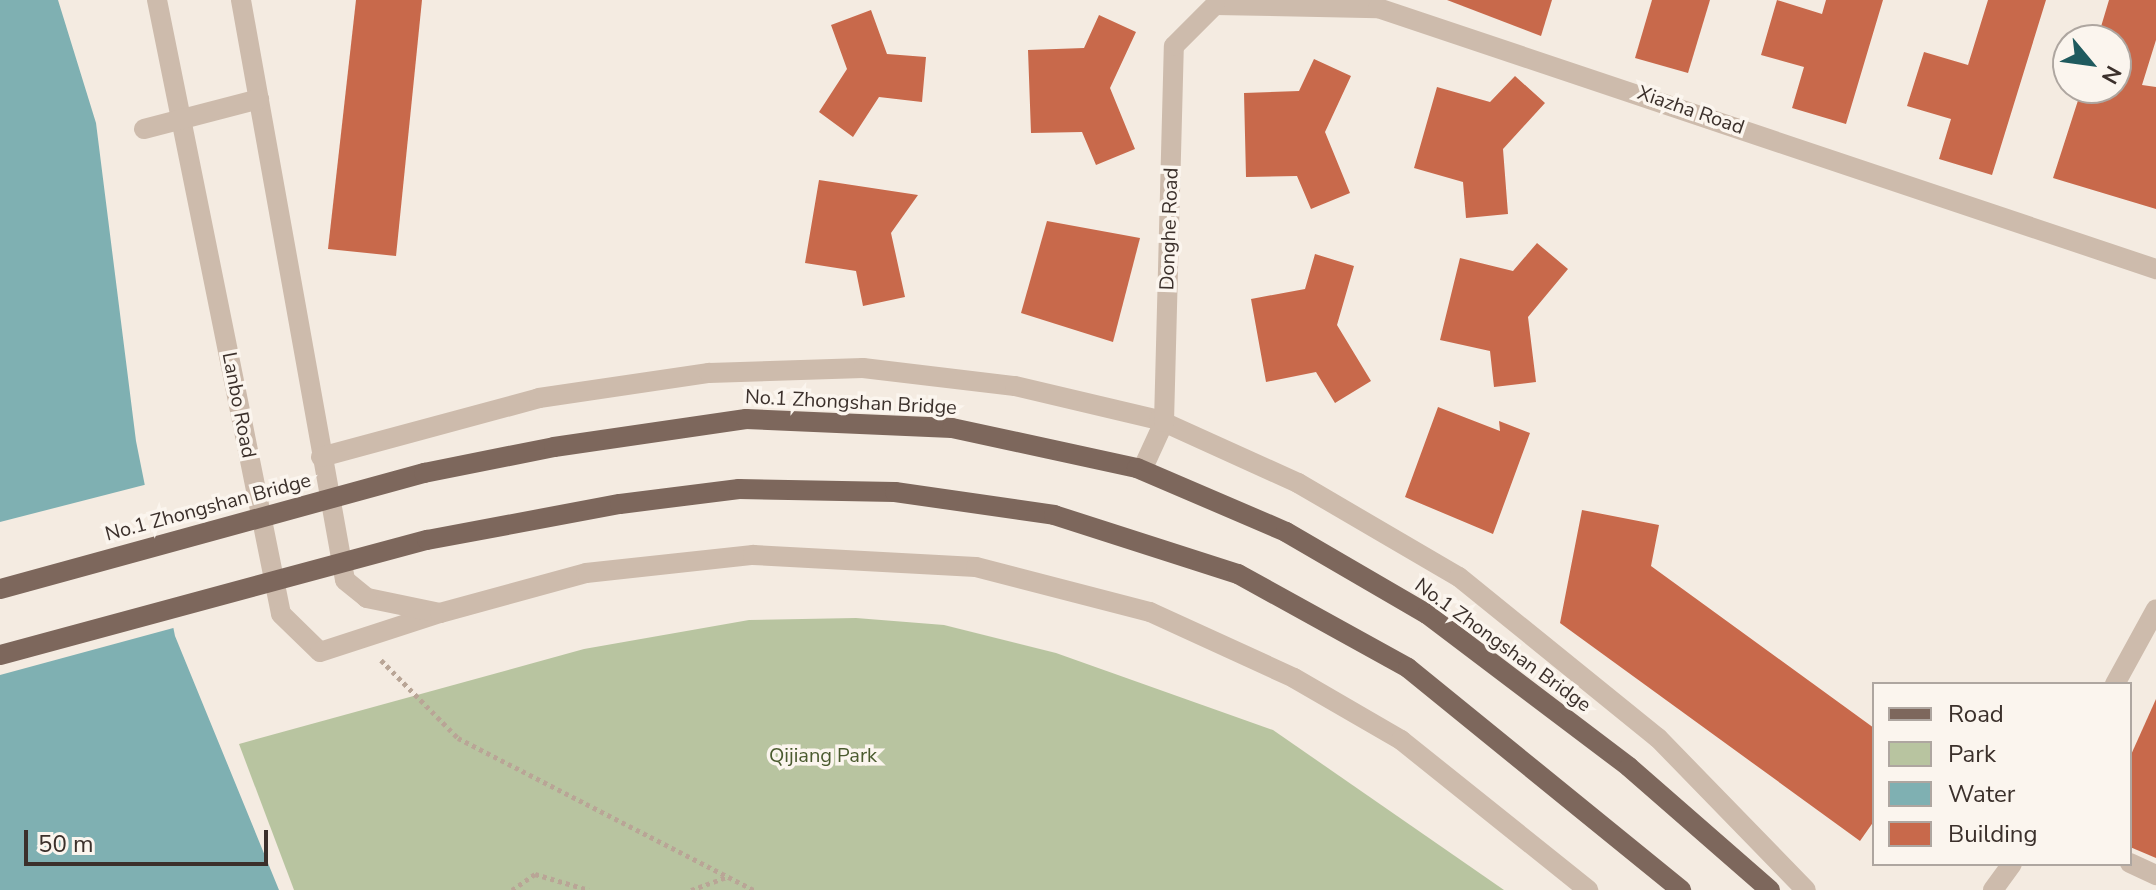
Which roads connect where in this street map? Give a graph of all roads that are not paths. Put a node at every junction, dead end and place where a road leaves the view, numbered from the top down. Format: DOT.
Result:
graph roads {
  1 [pos="157,0"];
  2 [pos="241,0"];
  3 [pos="1214,3"];
  4 [pos="1379,4"];
  5 [pos="259,99"];
  6 [pos="181,119"];
  7 [pos="144,129"];
  8 [pos="2156,269"];
  9 [pos="1164,422"];
  10 [pos="321,457"];
  11 [pos="1142,470"];
  12 [pos="0,589"];
  13 [pos="2156,609"];
  14 [pos="440,613"];
  15 [pos="0,655"];
  16 [pos="2116,682"];
  17 [pos="2132,864"];
  18 [pos="2011,866"];
  19 [pos="2156,875"];
  20 [pos="1588,890"];
  21 [pos="1681,890"];
  22 [pos="1770,890"];
  23 [pos="1806,890"];
  24 [pos="1993,890"];
  1 -- 6 [label="street, Lanbo Road"];
  2 -- 5 [label="street"];
  3 -- 4 [label="street, Xiazha Road"];
  3 -- 9 [label="street, Donghe Road"];
  4 -- 8 [label="street, Xiazha Road"];
  5 -- 6 [label="street"];
  5 -- 10 [label="street"];
  6 -- 7 [label="street"];
  6 -- 14 [label="street, Lanbo Road"];
  9 -- 10 [label="street"];
  9 -- 11 [label="street, Donghe Road"];
  9 -- 23 [label="street"];
  10 -- 14 [label="street"];
  11 -- 12 [label="main road, No.1 Zhongshan Bridge"];
  11 -- 22 [label="main road, No.1 Zhongshan Bridge"];
  13 -- 16 [label="street"];
  14 -- 20 [label="street, Lanbo Road"];
  15 -- 21 [label="main road"];
  17 -- 19 [label="street"];
  18 -- 24 [label="street"];
}
